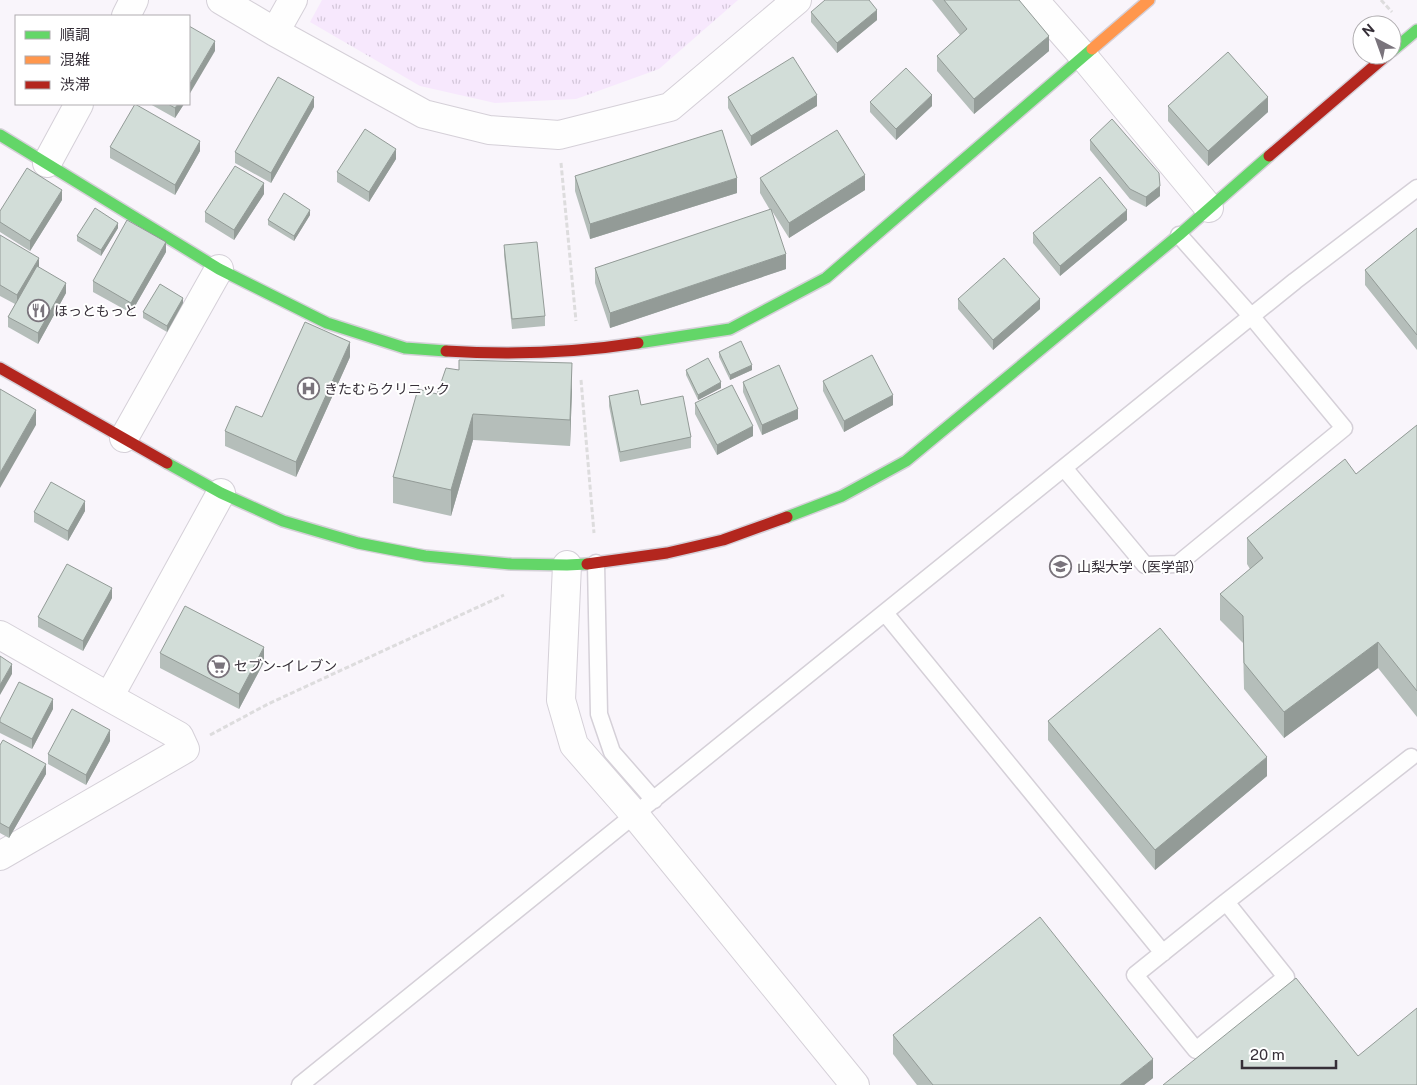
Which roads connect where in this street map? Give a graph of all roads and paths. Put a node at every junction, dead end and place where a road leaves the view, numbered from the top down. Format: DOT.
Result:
graph roads {
  1 [pos="134,0"];
  2 [pos="221,0"];
  3 [pos="293,0"];
  4 [pos="797,0"];
  5 [pos="1034,0"];
  6 [pos="1149,0"];
  7 [pos="126,15"];
  8 [pos="1417,30"];
  9 [pos="275,32"];
  10 [pos="1402,43"];
  11 [pos="1084,57"];
  12 [pos="1375,65"];
  13 [pos="78,105"];
  14 [pos="0,135"];
  15 [pos="47,163"];
  16 [pos="1417,188"];
  17 [pos="1208,208"];
  18 [pos="1179,236"];
  19 [pos="219,269"];
  20 [pos="1252,317"];
  21 [pos="0,368"];
  22 [pos="124,438"];
  23 [pos="1064,468"];
  24 [pos="221,493"];
  25 [pos="596,563"];
  26 [pos="567,564"];
  27 [pos="510,592"];
  28 [pos="885,613"];
  29 [pos="0,635"];
  30 [pos="110,696"];
  31 [pos="185,749"];
  32 [pos="1411,757"];
  33 [pos="645,807"];
  34 [pos="0,856"];
  35 [pos="1226,902"];
  36 [pos="1163,953"];
  37 [pos="300,1085"];
  38 [pos="855,1085"];
  1 -- 7 [label="street"];
  2 -- 9 [label="street"];
  3 -- 9 [label="street"];
  4 -- 9 [label="street"];
  5 -- 11 [label="street"];
  6 -- 11 [label="street"];
  8 -- 10 [label="street"];
  11 -- 17 [label="street"];
  11 -- 19 [label="street"];
  12 -- 17 [label="street"];
  13 -- 15 [label="street"];
  14 -- 15 [label="street"];
  15 -- 19 [label="street"];
  16 -- 20 [label="lane"];
  17 -- 18 [label="street"];
  18 -- 20 [label="lane"];
  18 -- 25 [label="street"];
  19 -- 22 [label="street"];
  20 -- 23 [label="lane"];
  20 -- 23 [label="lane"];
  21 -- 22 [label="street"];
  22 -- 24 [label="street"];
  23 -- 28 [label="lane"];
  24 -- 26 [label="street"];
  24 -- 30 [label="street"];
  25 -- 26 [label="street"];
  25 -- 33 [label="lane"];
  26 -- 33 [label="street"];
  27 -- 31 [label="path"];
  28 -- 33 [label="lane"];
  28 -- 36 [label="lane"];
  29 -- 30 [label="street"];
  30 -- 31 [label="street"];
  31 -- 34 [label="street"];
  32 -- 35 [label="lane"];
  33 -- 37 [label="lane"];
  33 -- 38 [label="street"];
  35 -- 36 [label="lane"];
  35 -- 36 [label="lane"];
}
